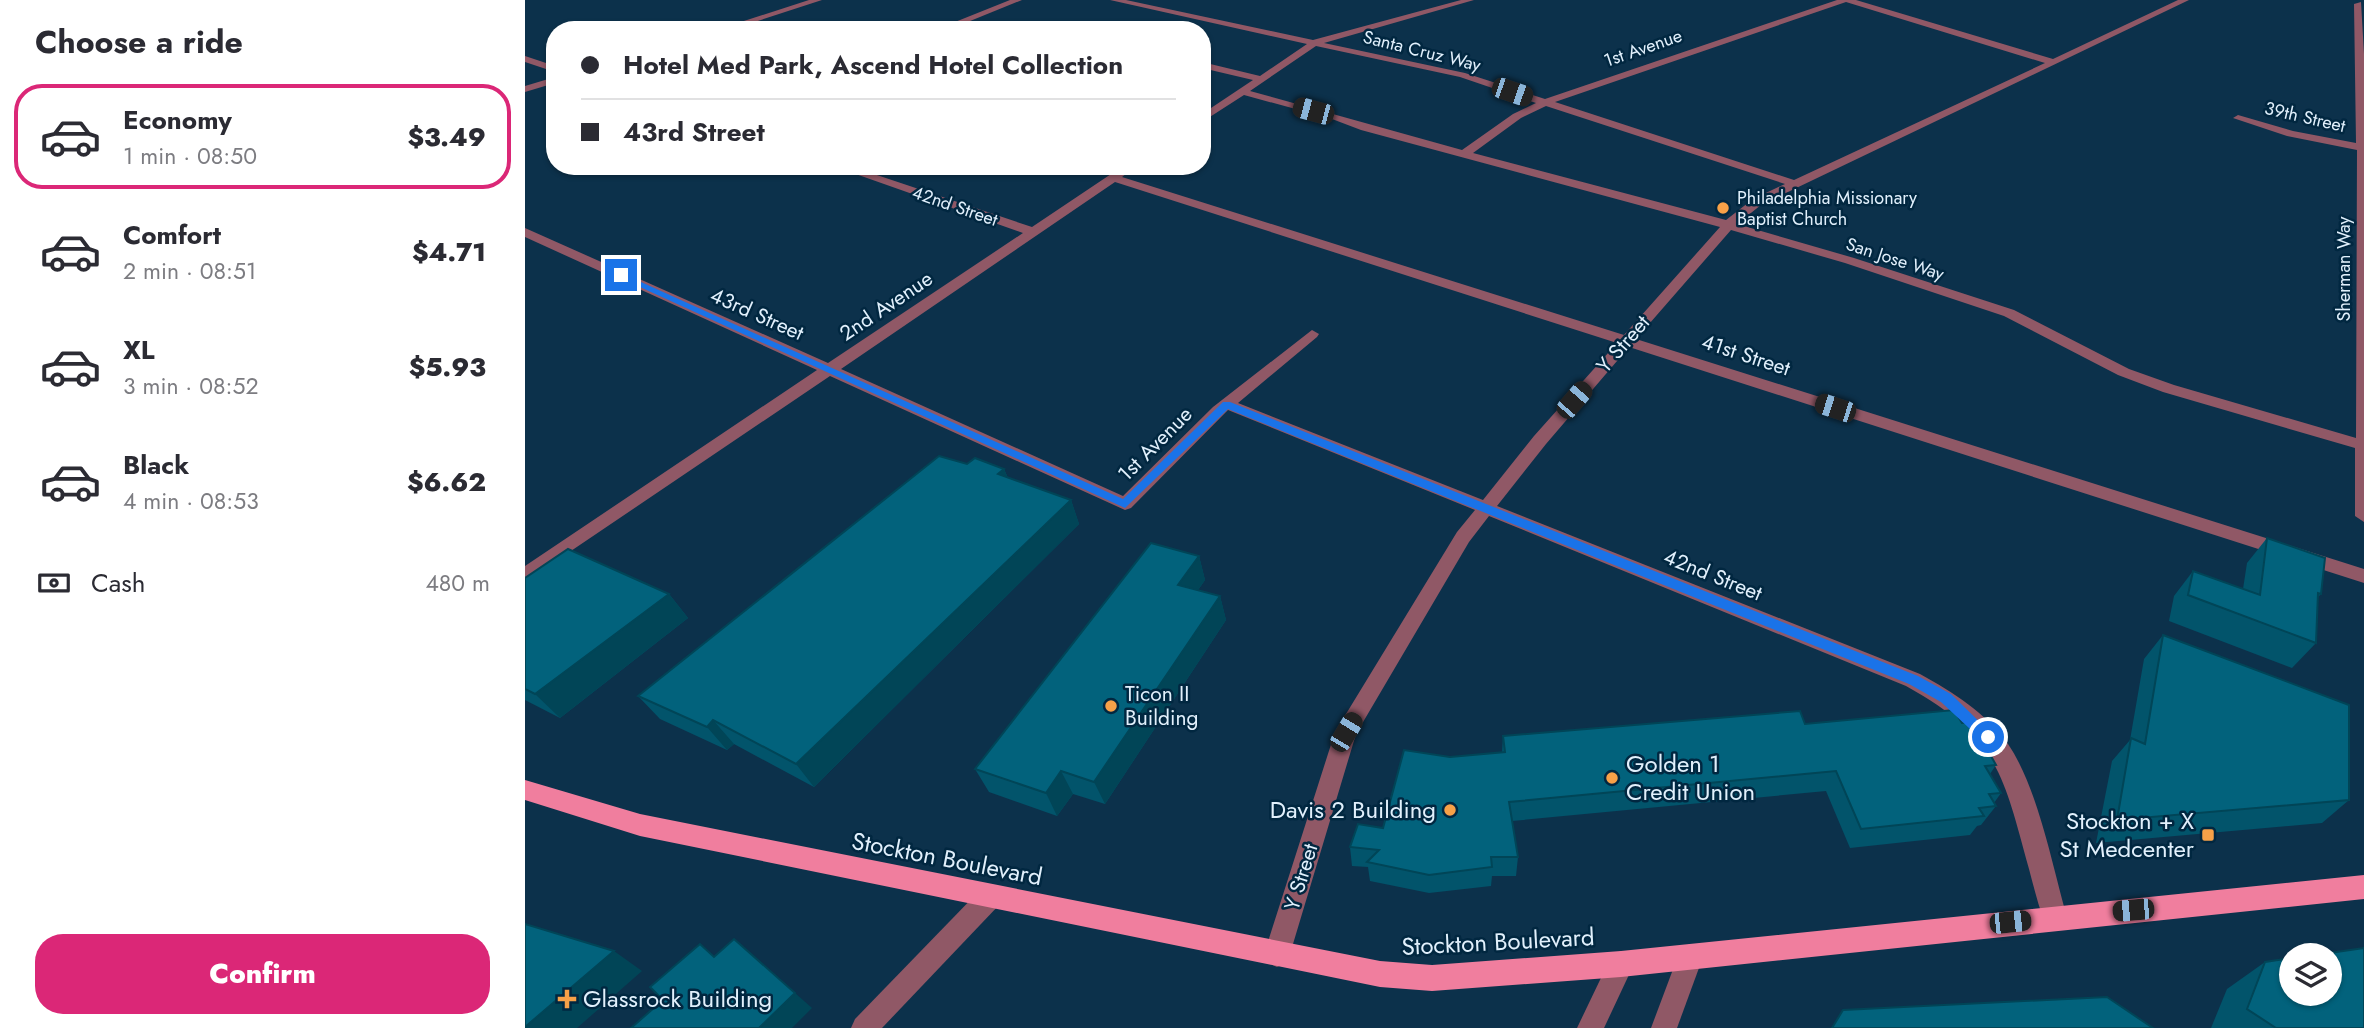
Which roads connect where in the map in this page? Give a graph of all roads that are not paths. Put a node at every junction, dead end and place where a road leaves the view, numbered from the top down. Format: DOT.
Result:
graph roads {
  1 [pos="818,0"];
  2 [pos="1018,0"];
  3 [pos="1114,0"];
  4 [pos="1470,0"];
  5 [pos="1846,0"];
  6 [pos="2185,0"];
  7 [pos="2347,0"];
  8 [pos="2362,5"];
  9 [pos="749,21"];
  10 [pos="963,21"];
  11 [pos="2361,21"];
  12 [pos="1316,42"];
  13 [pos="525,59"];
  14 [pos="2053,62"];
  15 [pos="546,66"];
  16 [pos="1211,67"];
  17 [pos="1261,79"];
  18 [pos="546,83"];
  19 [pos="525,89"];
  20 [pos="1242,92"];
  21 [pos="1545,102"];
  22 [pos="1211,113"];
  23 [pos="2238,118"];
  24 [pos="2363,148"];
  25 [pos="1464,154"];
  26 [pos="864,175"];
  27 [pos="1118,175"];
  28 [pos="1114,178"];
  29 [pos="1795,184"];
  30 [pos="1729,224"];
  31 [pos="525,232"];
  32 [pos="1033,232"];
  33 [pos="2362,244"];
  34 [pos="1312,334"];
  35 [pos="1626,341"];
  36 [pos="829,370"];
  37 [pos="1227,404"];
  38 [pos="2363,445"];
  39 [pos="1125,504"];
  40 [pos="1485,508"];
  41 [pos="2364,516"];
  42 [pos="525,575"];
  43 [pos="2364,576"];
  44 [pos="525,790"];
  45 [pos="2364,887"];
  46 [pos="992,896"];
  47 [pos="2055,917"];
  48 [pos="1277,954"];
  49 [pos="1690,957"];
  50 [pos="1621,964"];
  51 [pos="865,1028"];
  52 [pos="1590,1028"];
  53 [pos="1664,1028"];
  1 -- 9 [label="street"];
  2 -- 10 [label="street"];
  3 -- 12 [label="street, Santa Cruz Way"];
  4 -- 12 [label="street"];
  5 -- 14 [label="street"];
  5 -- 21 [label="street, 1st Avenue"];
  6 -- 14 [label="street, Y Street"];
  7 -- 8 [label="street"];
  8 -- 11 [label="street, Sherman Way"];
  11 -- 24 [label="street, Sherman Way"];
  12 -- 17 [label="street"];
  12 -- 21 [label="street, Santa Cruz Way"];
  13 -- 15 [label="street"];
  14 -- 29 [label="street, Y Street"];
  16 -- 17 [label="street"];
  17 -- 20 [label="street"];
  18 -- 19 [label="street"];
  20 -- 22 [label="street"];
  20 -- 25 [label="street, San Jose Way"];
  21 -- 25 [label="street, 1st Avenue"];
  21 -- 29 [label="street, Santa Cruz Way"];
  23 -- 24 [label="street, 39th Street"];
  24 -- 33 [label="street, Sherman Way"];
  25 -- 30 [label="street, San Jose Way"];
  26 -- 32 [label="street, 42nd Street"];
  27 -- 28 [label="street, 2nd Avenue"];
  28 -- 32 [label="street, 2nd Avenue"];
  28 -- 35 [label="street, 41st Street"];
  29 -- 30 [label="street, Y Street"];
  30 -- 35 [label="street, Y Street"];
  30 -- 38 [label="street, San Jose Way"];
  31 -- 36 [label="street, 43rd Street"];
  32 -- 36 [label="street, 2nd Avenue"];
  33 -- 38 [label="street, Sherman Way"];
  34 -- 37 [label="street, 1st Avenue"];
  35 -- 40 [label="street, Y Street"];
  35 -- 43 [label="street, 41st Street"];
  36 -- 39 [label="street, 43rd Street"];
  36 -- 42 [label="street, 2nd Avenue"];
  37 -- 39 [label="street, 1st Avenue"];
  37 -- 40 [label="street, 42nd Street"];
  38 -- 41 [label="street, Sherman Way"];
  40 -- 47 [label="street, 42nd Street"];
  40 -- 48 [label="street, Y Street"];
  44 -- 46 [label="main road, Stockton Boulevard"];
  45 -- 47 [label="main road, Stockton Boulevard"];
  46 -- 48 [label="main road, Stockton Boulevard"];
  46 -- 51 [label="street"];
  47 -- 49 [label="main road, Stockton Boulevard"];
  48 -- 50 [label="main road, Stockton Boulevard"];
  49 -- 50 [label="main road, Stockton Boulevard"];
  49 -- 53 [label="street"];
  50 -- 52 [label="street"];
}
